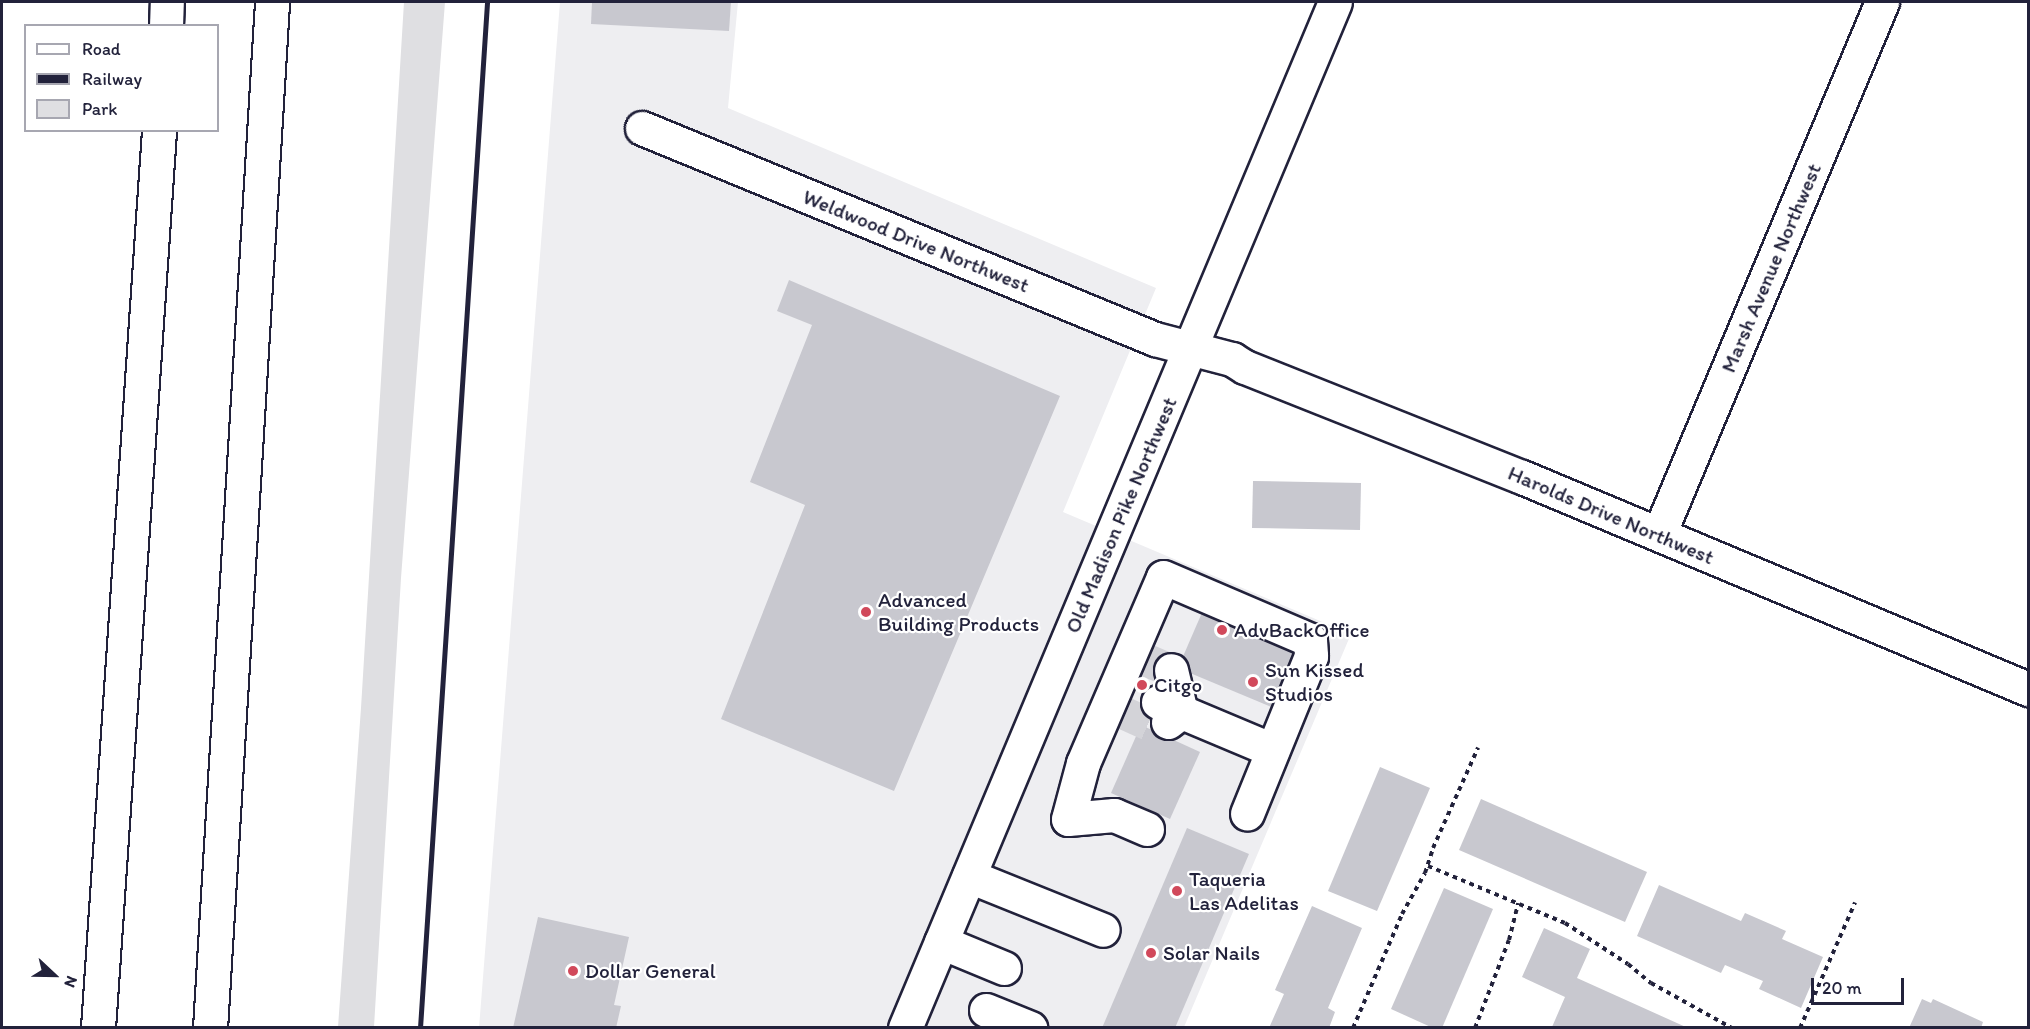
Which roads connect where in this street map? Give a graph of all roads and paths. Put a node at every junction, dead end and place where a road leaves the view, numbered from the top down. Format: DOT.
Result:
graph roads {
  1 [pos="167,2"];
  2 [pos="272,2"];
  3 [pos="1335,2"];
  4 [pos="1882,2"];
  5 [pos="166,24"];
  6 [pos="642,128"];
  7 [pos="159,132"];
  8 [pos="1192,347"];
  9 [pos="1659,534"];
  10 [pos="1171,670"];
  11 [pos="2028,689"];
  12 [pos="1478,748"];
  13 [pos="1272,750"];
  14 [pos="1247,814"];
  15 [pos="1147,829"];
  16 [pos="1428,866"];
  17 [pos="969,876"];
  18 [pos="1518,903"];
  19 [pos="1855,903"];
  20 [pos="1103,930"];
  21 [pos="941,942"];
  22 [pos="1004,968"];
  23 [pos="986,1010"];
  24 [pos="98,1028"];
  25 [pos="210,1028"];
  26 [pos="905,1028"];
  27 [pos="1030,1028"];
  28 [pos="1353,1028"];
  29 [pos="1475,1028"];
  30 [pos="1732,1028"];
  31 [pos="1800,1028"];
  1 -- 5 [label="main road"];
  2 -- 25 [label="main road"];
  3 -- 8 [label="main road, Old Madison Pike Northwest"];
  4 -- 9 [label="main road, Marsh Avenue Northwest"];
  6 -- 8 [label="main road, Weldwood Drive Northwest"];
  7 -- 24 [label="main road"];
  8 -- 9 [label="main road, Harolds Drive Northwest"];
  8 -- 17 [label="main road, Old Madison Pike Northwest"];
  9 -- 11 [label="main road, Harolds Drive Northwest"];
  10 -- 13 [label="main road"];
  12 -- 16 [label="path"];
  13 -- 14 [label="main road"];
  13 -- 15 [label="main road"];
  16 -- 18 [label="path"];
  16 -- 28 [label="path"];
  17 -- 20 [label="main road"];
  17 -- 21 [label="main road, Old Madison Pike Northwest"];
  18 -- 29 [label="path"];
  18 -- 30 [label="path"];
  19 -- 31 [label="path"];
  21 -- 22 [label="main road"];
  21 -- 26 [label="main road, Old Madison Pike Northwest"];
  23 -- 27 [label="main road"];
}
